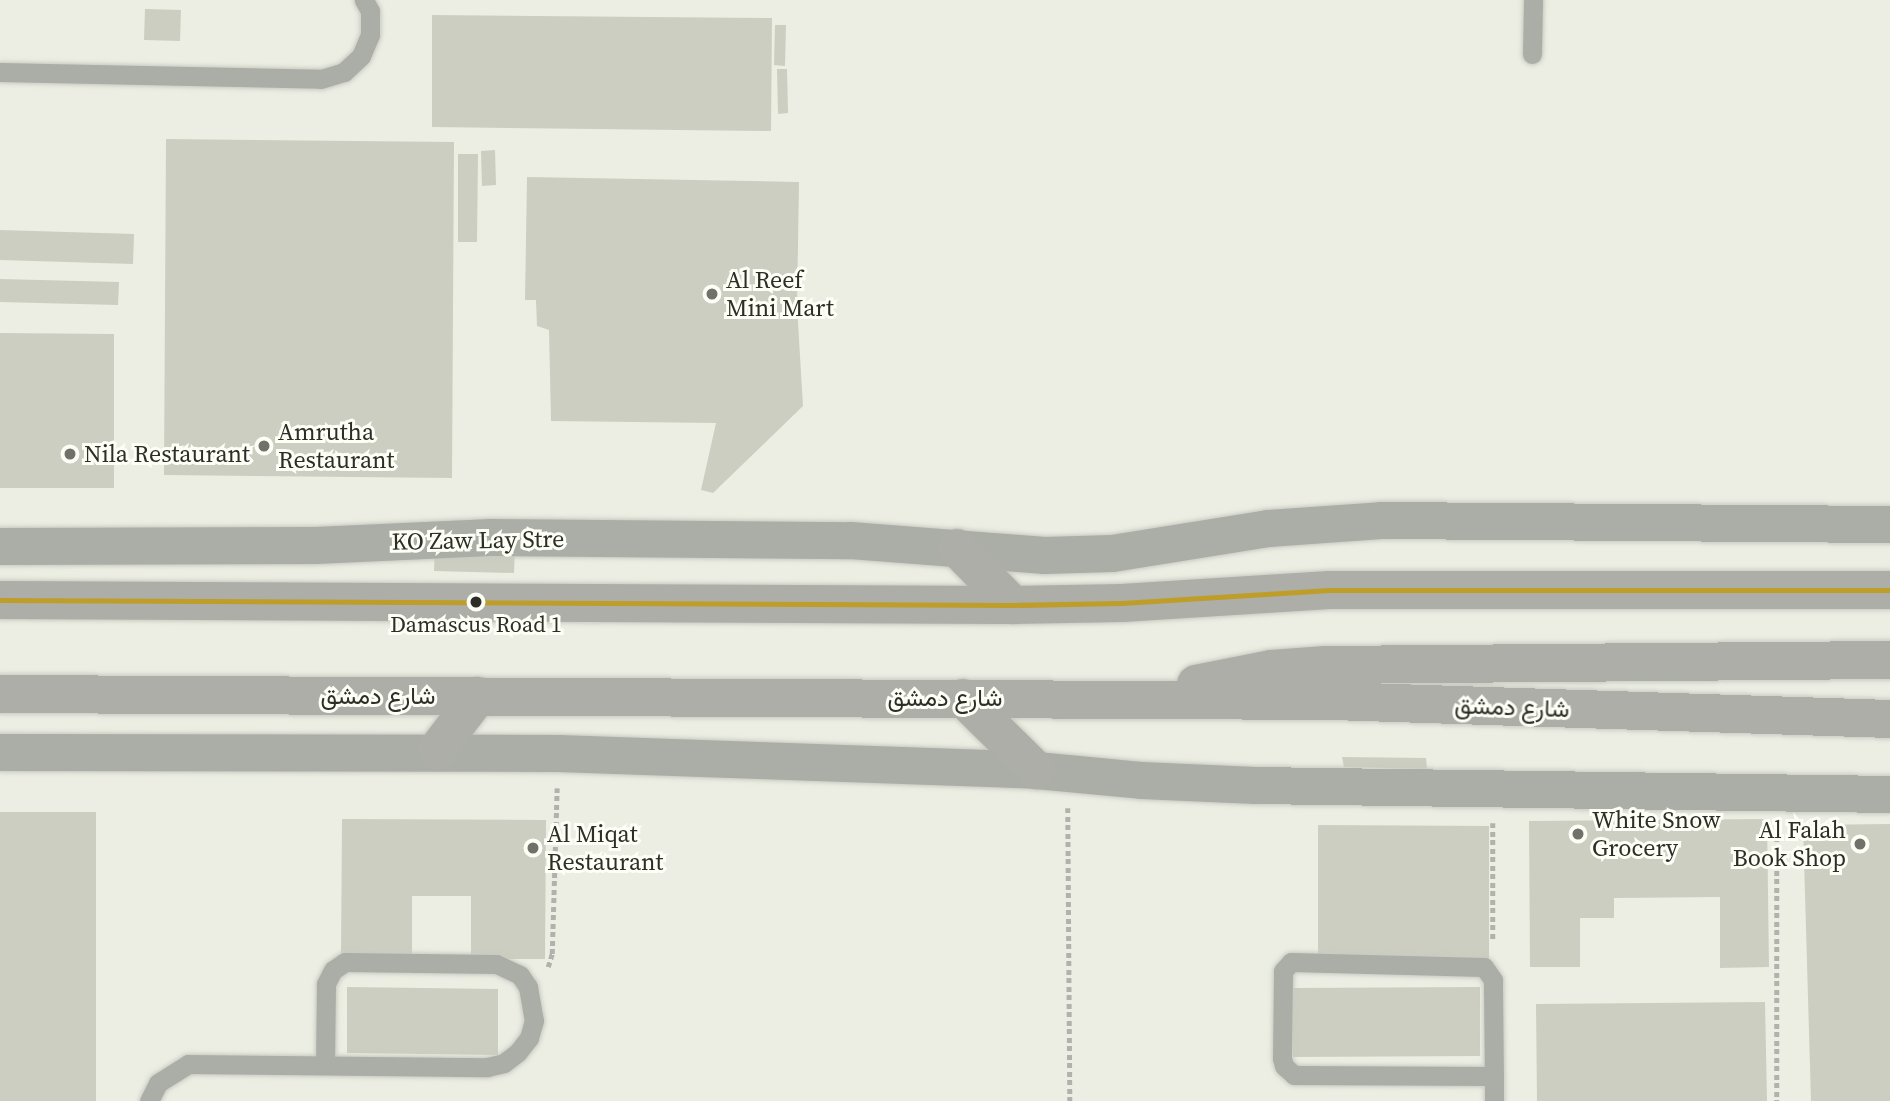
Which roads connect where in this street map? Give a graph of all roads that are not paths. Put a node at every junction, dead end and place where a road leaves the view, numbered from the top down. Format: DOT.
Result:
graph roads {
  1 [pos="365,0"];
  2 [pos="1533,0"];
  3 [pos="1532,54"];
  4 [pos="0,72"];
  5 [pos="1890,524"];
  6 [pos="0,546"];
  7 [pos="957,548"];
  8 [pos="1890,590"];
  9 [pos="0,600"];
  10 [pos="1013,605"];
  11 [pos="1890,660"];
  12 [pos="0,694"];
  13 [pos="478,696"];
  14 [pos="963,698"];
  15 [pos="1136,699"];
  16 [pos="1886,720"];
  17 [pos="437,750"];
  18 [pos="0,752"];
  19 [pos="1052,771"];
  20 [pos="1890,794"];
  21 [pos="325,1065"];
  22 [pos="1494,1076"];
  23 [pos="149,1101"];
  24 [pos="1494,1101"];
  1 -- 4 [label="lane"];
  2 -- 3 [label="lane"];
  5 -- 7 [label="street, KO Zaw Lay Stre"];
  6 -- 7 [label="street, KO Zaw Lay Stre"];
  7 -- 10 [label="main road"];
  8 -- 10 [label="main road"];
  9 -- 10 [label="main road"];
  11 -- 15 [label="main road"];
  12 -- 13 [label="main road, شارع دمشق"];
  13 -- 14 [label="main road, شارع دمشق"];
  13 -- 17 [label="main road"];
  14 -- 15 [label="main road, شارع دمشق"];
  14 -- 19 [label="main road"];
  15 -- 16 [label="main road, شارع دمشق"];
  17 -- 18 [label="street"];
  17 -- 19 [label="street"];
  19 -- 20 [label="street"];
  21 -- 21 [label="lane"];
  21 -- 23 [label="lane"];
  22 -- 22 [label="lane"];
  22 -- 24 [label="lane"];
}
